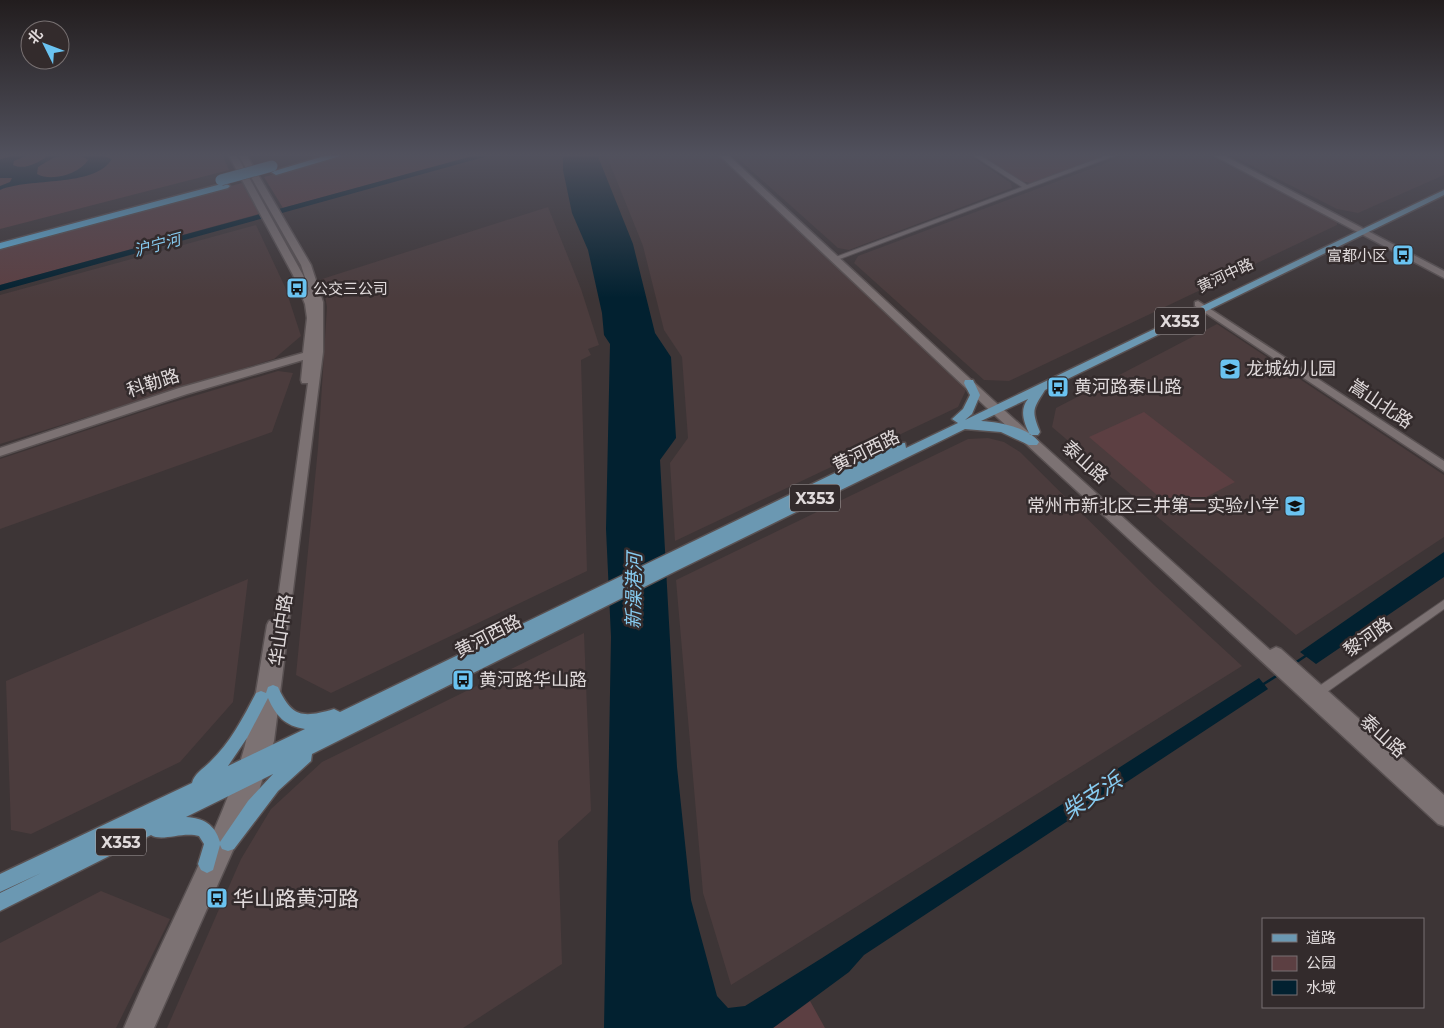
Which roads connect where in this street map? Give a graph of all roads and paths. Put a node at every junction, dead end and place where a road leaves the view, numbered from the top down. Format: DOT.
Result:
graph roads {
  1 [pos="146,202"];
  2 [pos="156,202"];
  3 [pos="258,202"];
  4 [pos="270,202"];
  5 [pos="776,202"];
  6 [pos="780,202"];
  7 [pos="986,202"];
  8 [pos="1308,202"];
  9 [pos="1310,202"];
  10 [pos="1413,202"];
  11 [pos="1422,202"];
  12 [pos="1362,230"];
  13 [pos="0,238"];
  14 [pos="0,246"];
  15 [pos="838,258"];
  16 [pos="1444,271"];
  17 [pos="1444,275"];
  18 [pos="1202,307"];
  19 [pos="313,353"];
  20 [pos="968,383"];
  21 [pos="1044,387"];
  22 [pos="997,405"];
  23 [pos="959,423"];
  24 [pos="1034,437"];
  25 [pos="0,452"];
  26 [pos="1444,467"];
  27 [pos="602,595"];
  28 [pos="1444,604"];
  29 [pos="1312,692"];
  30 [pos="267,695"];
  31 [pos="385,698"];
  32 [pos="340,732"];
  33 [pos="252,770"];
  34 [pos="167,804"];
  35 [pos="1444,806"];
  36 [pos="1444,818"];
  37 [pos="135,835"];
  38 [pos="228,843"];
  39 [pos="208,864"];
  40 [pos="0,883"];
  41 [pos="0,902"];
  42 [pos="134,1028"];
  43 [pos="144,1028"];
  1 -- 13 [label="highway"];
  2 -- 14 [label="highway"];
  3 -- 19 [label="main road, 华山中路"];
  4 -- 19 [label="main road, 华山中路"];
  5 -- 15 [label="main road, 泰山路"];
  6 -- 15 [label="main road, 泰山路"];
  7 -- 15 [label="street"];
  8 -- 12 [label="main road"];
  9 -- 12 [label="main road"];
  10 -- 12 [label="main road, 黄河中路 / X353"];
  11 -- 12 [label="main road, 黄河中路 / X353"];
  12 -- 16 [label="main road"];
  12 -- 17 [label="main road"];
  12 -- 18 [label="main road, 黄河中路 / X353"];
  15 -- 20 [label="main road, 泰山路"];
  15 -- 22 [label="main road, 泰山路"];
  18 -- 21 [label="main road, 黄河中路 / X353"];
  18 -- 22 [label="main road, 黄河中路 / X353"];
  18 -- 26 [label="main road, 嵩山北路"];
  19 -- 25 [label="main road, 科勒路"];
  19 -- 30 [label="main road, 华山中路"];
  20 -- 22 [label="main road, 泰山路"];
  20 -- 23 [label="main road"];
  21 -- 22 [label="main road, 黄河中路 / X353"];
  21 -- 24 [label="main road"];
  22 -- 23 [label="main road, 黄河西路 / X353"];
  22 -- 24 [label="main road, 泰山路"];
  23 -- 24 [label="main road"];
  23 -- 27 [label="main road, 黄河西路 / X353"];
  24 -- 29 [label="main road, 泰山路"];
  27 -- 31 [label="main road, 黄河西路 / X353"];
  27 -- 32 [label="main road, 黄河西路 / X353"];
  28 -- 29 [label="street, 黎河路"];
  29 -- 35 [label="main road, 泰山路"];
  29 -- 36 [label="main road, 泰山路"];
  30 -- 31 [label="main road"];
  30 -- 33 [label="main road, 华山中路"];
  30 -- 34 [label="main road"];
  31 -- 33 [label="main road, 黄河西路 / X353"];
  32 -- 33 [label="main road, 黄河西路 / X353"];
  32 -- 38 [label="main road"];
  33 -- 34 [label="main road, 黄河西路 / X353"];
  33 -- 37 [label="main road, 黄河西路 / X353"];
  33 -- 38 [label="main road, 华山中路"];
  33 -- 39 [label="main road, 华山中路"];
  34 -- 40 [label="main road, 黄河西路 / X353"];
  37 -- 39 [label="main road"];
  37 -- 41 [label="main road, 黄河西路 / X353"];
  38 -- 43 [label="main road, 华山中路"];
  39 -- 42 [label="main road, 华山中路"];
}
